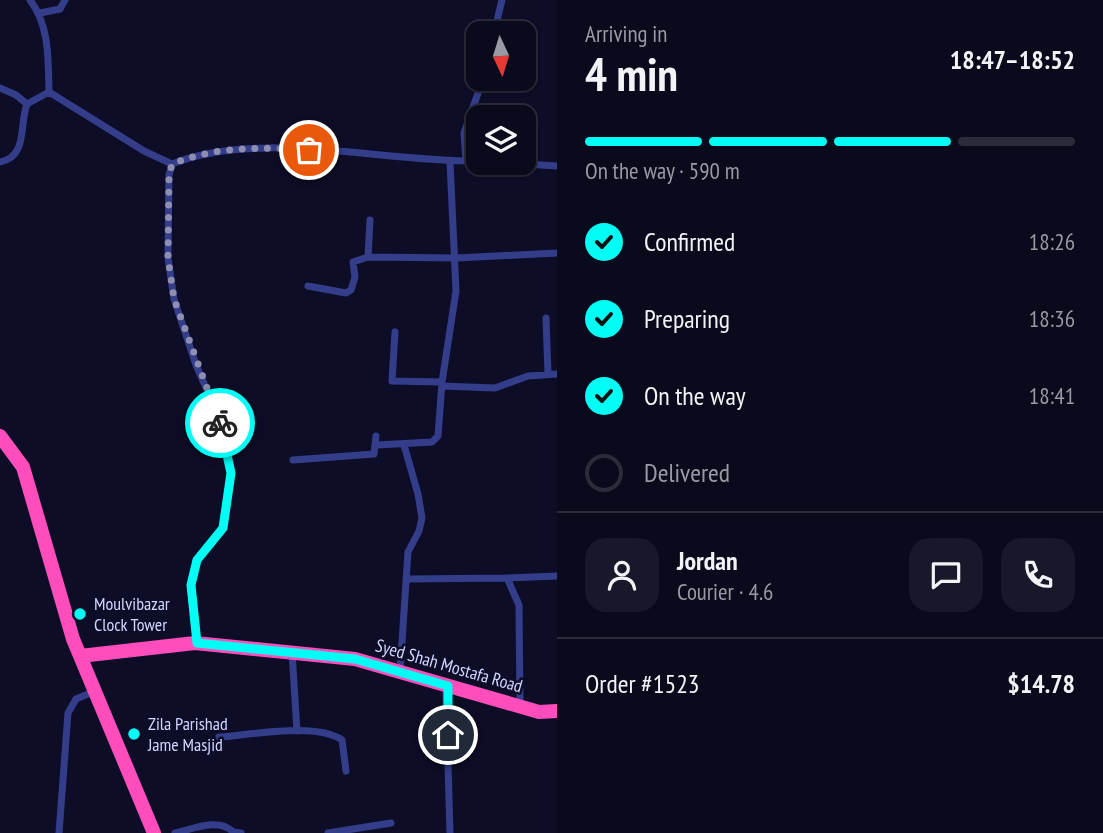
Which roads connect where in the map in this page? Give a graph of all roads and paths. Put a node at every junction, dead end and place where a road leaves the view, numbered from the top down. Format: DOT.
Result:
graph roads {
  1 [pos="30,0"];
  2 [pos="65,0"];
  3 [pos="502,0"];
  4 [pos="40,13"];
  5 [pos="497,21"];
  6 [pos="0,88"];
  7 [pos="49,92"];
  8 [pos="27,104"];
  9 [pos="466,127"];
  10 [pos="466,161"];
  11 [pos="0,162"];
  12 [pos="450,162"];
  13 [pos="172,164"];
  14 [pos="536,165"];
  15 [pos="557,166"];
  16 [pos="370,220"];
  17 [pos="557,253"];
  18 [pos="368,257"];
  19 [pos="457,258"];
  20 [pos="308,286"];
  21 [pos="546,318"];
  22 [pos="395,332"];
  23 [pos="553,374"];
  24 [pos="442,384"];
  25 [pos="0,436"];
  26 [pos="376,436"];
  27 [pos="377,445"];
  28 [pos="404,445"];
  29 [pos="292,460"];
  30 [pos="557,576"];
  31 [pos="507,578"];
  32 [pos="407,579"];
  33 [pos="197,643"];
  34 [pos="292,651"];
  35 [pos="80,656"];
  36 [pos="400,672"];
  37 [pos="448,686"];
  38 [pos="95,691"];
  39 [pos="520,706"];
  40 [pos="557,711"];
  41 [pos="297,731"];
  42 [pos="219,737"];
  43 [pos="346,771"];
  44 [pos="391,823"];
  45 [pos="59,833"];
  46 [pos="154,833"];
  47 [pos="175,833"];
  48 [pos="242,833"];
  49 [pos="328,833"];
  50 [pos="450,833"];
  1 -- 4 [label="street"];
  2 -- 4 [label="street"];
  3 -- 5 [label="street"];
  4 -- 7 [label="street"];
  6 -- 8 [label="street"];
  7 -- 8 [label="street"];
  7 -- 13 [label="street"];
  8 -- 11 [label="street"];
  9 -- 10 [label="street"];
  10 -- 12 [label="street"];
  12 -- 13 [label="street"];
  12 -- 19 [label="street"];
  13 -- 33 [label="street"];
  14 -- 15 [label="street"];
  16 -- 18 [label="street"];
  17 -- 19 [label="street"];
  18 -- 19 [label="street"];
  18 -- 20 [label="street"];
  19 -- 24 [label="street"];
  21 -- 23 [label="street"];
  22 -- 24 [label="street"];
  23 -- 24 [label="street"];
  24 -- 28 [label="street"];
  25 -- 35 [label="highway"];
  26 -- 27 [label="street"];
  27 -- 28 [label="street"];
  27 -- 29 [label="street"];
  28 -- 32 [label="street"];
  30 -- 31 [label="street"];
  31 -- 32 [label="street"];
  31 -- 39 [label="street"];
  32 -- 36 [label="street"];
  33 -- 34 [label="highway, Syed Shah Mostafa Road"];
  33 -- 35 [label="highway, Syed Shah Mostafa Road"];
  34 -- 36 [label="highway, Syed Shah Mostafa Road"];
  34 -- 41 [label="street"];
  35 -- 38 [label="highway"];
  36 -- 37 [label="highway, Syed Shah Mostafa Road"];
  37 -- 39 [label="highway, Syed Shah Mostafa Road"];
  37 -- 50 [label="street"];
  38 -- 45 [label="street"];
  38 -- 46 [label="highway"];
  39 -- 40 [label="highway, Syed Shah Mostafa Road"];
  41 -- 42 [label="street"];
  41 -- 43 [label="street"];
  44 -- 49 [label="street"];
  47 -- 48 [label="street"];
}
